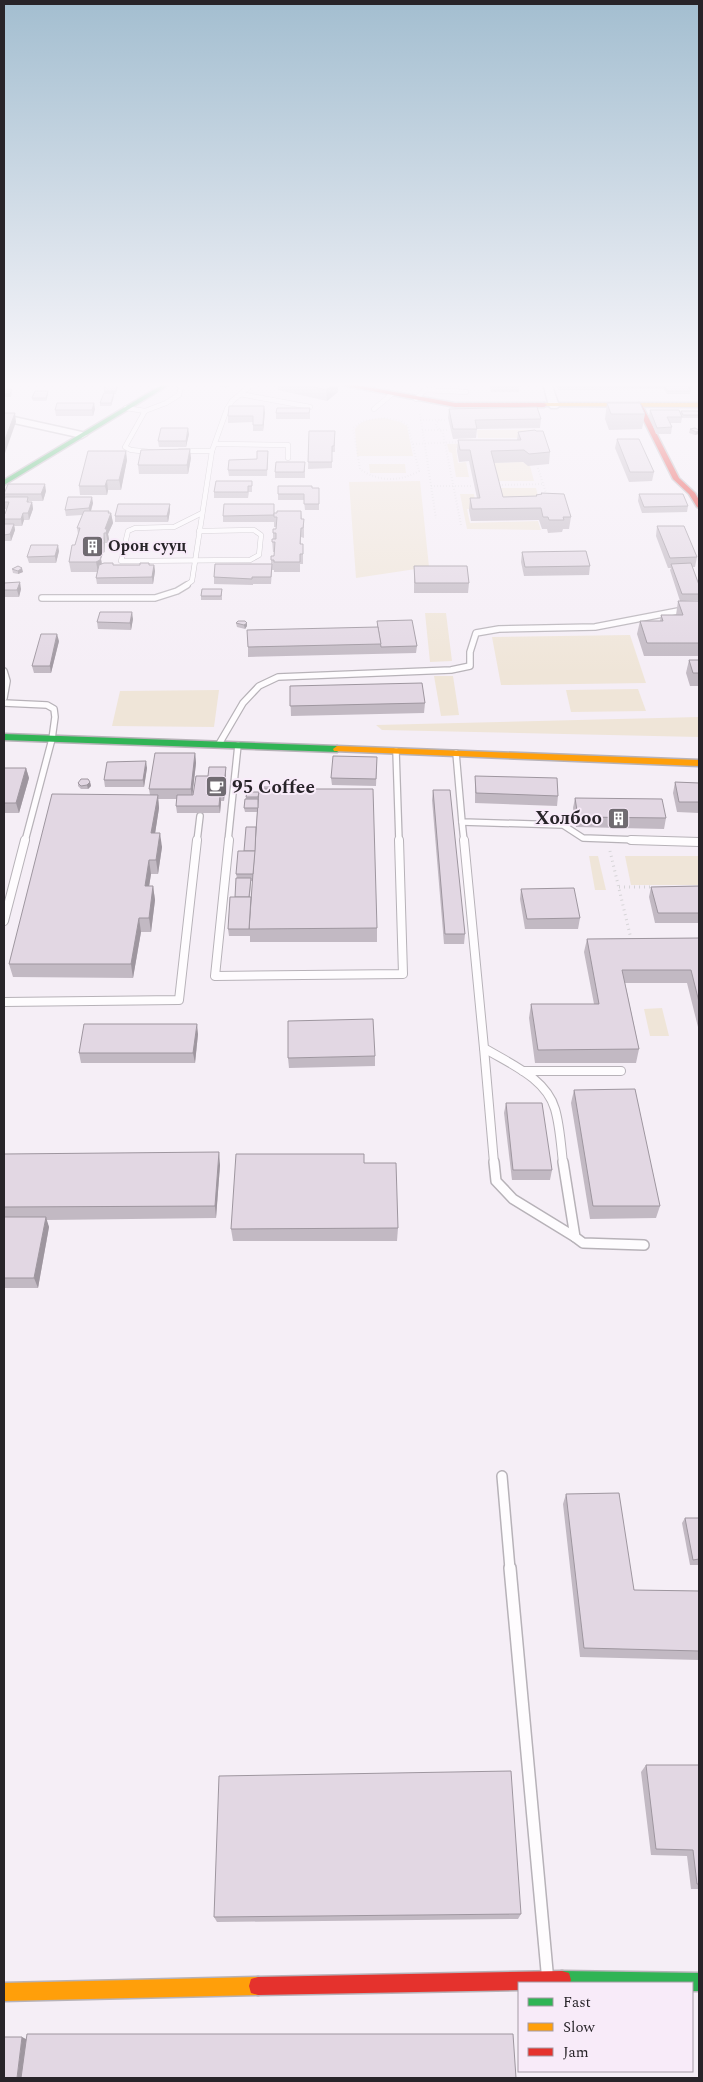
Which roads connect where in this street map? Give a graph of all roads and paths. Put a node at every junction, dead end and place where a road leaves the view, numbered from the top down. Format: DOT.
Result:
graph roads {
  1 [pos="207,480"];
  2 [pos="430,480"];
  3 [pos="452,480"];
  4 [pos="542,480"];
  5 [pos="677,480"];
  6 [pos="543,484"];
  7 [pos="499,485"];
  8 [pos="431,486"];
  9 [pos="453,486"];
  10 [pos="472,486"];
  11 [pos="549,502"];
  12 [pos="699,506"];
  13 [pos="202,513"];
  14 [pos="436,518"];
  15 [pos="461,525"];
  16 [pos="199,531"];
  17 [pos="195,561"];
  18 [pos="42,598"];
  19 [pos="699,607"];
  20 [pos="4,671"];
  21 [pos="4,698"];
  22 [pos="4,703"];
  23 [pos="4,737"];
  24 [pos="52,739"];
  25 [pos="218,744"];
  26 [pos="238,745"];
  27 [pos="396,751"];
  28 [pos="456,753"];
  29 [pos="699,763"];
  30 [pos="200,816"];
  31 [pos="462,822"];
  32 [pos="607,839"];
  33 [pos="699,842"];
  34 [pos="619,887"];
  35 [pos="661,887"];
  36 [pos="4,921"];
  37 [pos="634,951"];
  38 [pos="4,1002"];
  39 [pos="484,1048"];
  40 [pos="523,1071"];
  41 [pos="621,1071"];
  42 [pos="575,1237"];
  43 [pos="644,1245"];
  44 [pos="502,1476"];
  45 [pos="548,1980"];
  46 [pos="699,1982"];
  47 [pos="4,1992"];
  1 -- 13 [label="lane"];
  2 -- 8 [label="path"];
  3 -- 9 [label="path"];
  4 -- 6 [label="path"];
  5 -- 12 [label="street"];
  6 -- 7 [label="path"];
  6 -- 11 [label="path"];
  8 -- 9 [label="path"];
  8 -- 14 [label="path"];
  9 -- 10 [label="path"];
  9 -- 15 [label="path"];
  13 -- 16 [label="lane"];
  13 -- 17 [label="lane"];
  16 -- 17 [label="lane"];
  16 -- 17 [label="lane"];
  17 -- 18 [label="lane"];
  19 -- 25 [label="lane"];
  20 -- 21 [label="lane"];
  22 -- 24 [label="lane"];
  23 -- 24 [label="street"];
  24 -- 25 [label="street"];
  24 -- 36 [label="lane"];
  25 -- 26 [label="street"];
  26 -- 27 [label="street"];
  26 -- 27 [label="lane"];
  27 -- 28 [label="street"];
  28 -- 29 [label="street"];
  28 -- 31 [label="lane"];
  30 -- 38 [label="lane"];
  31 -- 32 [label="lane"];
  31 -- 39 [label="lane"];
  32 -- 33 [label="lane"];
  32 -- 34 [label="path"];
  34 -- 35 [label="path"];
  34 -- 37 [label="path"];
  39 -- 40 [label="lane"];
  39 -- 42 [label="lane"];
  40 -- 41 [label="lane"];
  40 -- 42 [label="lane"];
  42 -- 43 [label="lane"];
  44 -- 45 [label="lane"];
  45 -- 46 [label="street"];
  45 -- 47 [label="street"];
}
